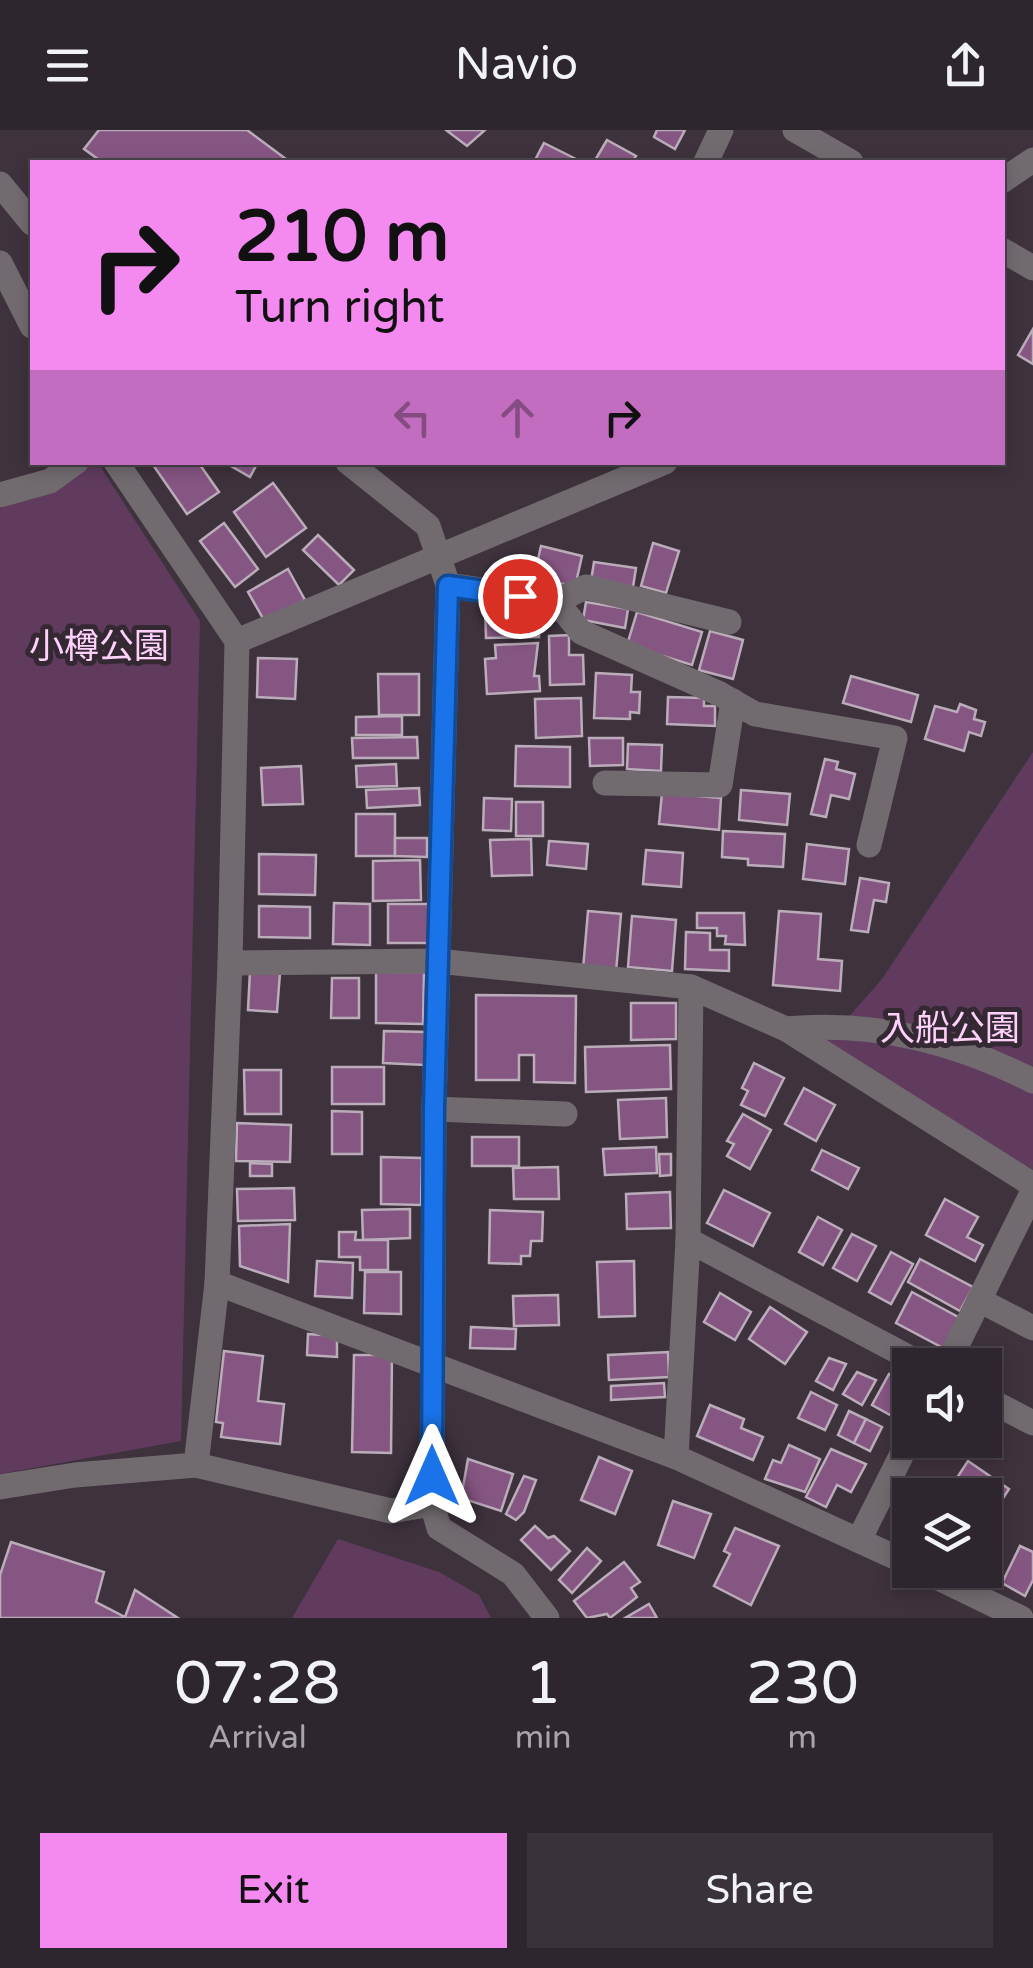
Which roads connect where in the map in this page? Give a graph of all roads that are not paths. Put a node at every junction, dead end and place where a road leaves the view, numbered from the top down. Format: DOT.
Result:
graph roads {
  1 [pos="722,130"];
  2 [pos="795,130"];
  3 [pos="707,160"];
  4 [pos="848,160"];
  5 [pos="1033,160"];
  6 [pos="1005,179"];
  7 [pos="0,184"];
  8 [pos="30,221"];
  9 [pos="1005,252"];
  10 [pos="0,263"];
  11 [pos="1033,268"];
  12 [pos="30,322"];
  13 [pos="72,465"];
  14 [pos="118,465"];
  15 [pos="352,465"];
  16 [pos="658,465"];
  17 [pos="0,495"];
  18 [pos="441,555"];
  19 [pos="448,586"];
  20 [pos="556,600"];
  21 [pos="728,622"];
  22 [pos="237,641"];
  23 [pos="733,701"];
  24 [pos="604,783"];
  25 [pos="869,846"];
  26 [pos="437,961"];
  27 [pos="230,963"];
  28 [pos="690,987"];
  29 [pos="786,1029"];
  30 [pos="1033,1081"];
  31 [pos="434,1108"];
  32 [pos="565,1114"];
  33 [pos="1033,1188"];
  34 [pos="688,1240"];
  35 [pos="217,1283"];
  36 [pos="979,1300"];
  37 [pos="1033,1328"];
  38 [pos="892,1348"];
  39 [pos="955,1348"];
  40 [pos="433,1362"];
  41 [pos="1002,1407"];
  42 [pos="1033,1423"];
  43 [pos="676,1457"];
  44 [pos="900,1458"];
  45 [pos="196,1465"];
  46 [pos="0,1487"];
  47 [pos="432,1504"];
  48 [pos="859,1540"];
  49 [pos="892,1556"];
  50 [pos="959,1588"];
  51 [pos="547,1618"];
  52 [pos="1021,1618"];
  1 -- 3 [label="street"];
  2 -- 4 [label="street"];
  5 -- 6 [label="street"];
  7 -- 8 [label="street"];
  9 -- 11 [label="street"];
  10 -- 12 [label="street"];
  13 -- 17 [label="street"];
  14 -- 22 [label="street"];
  15 -- 18 [label="street"];
  16 -- 18 [label="street"];
  18 -- 19 [label="street"];
  18 -- 22 [label="street"];
  19 -- 20 [label="street"];
  19 -- 26 [label="street"];
  20 -- 21 [label="street"];
  20 -- 23 [label="street"];
  22 -- 27 [label="street"];
  23 -- 24 [label="street"];
  23 -- 25 [label="street"];
  26 -- 27 [label="street"];
  26 -- 28 [label="street"];
  26 -- 31 [label="street"];
  27 -- 35 [label="street"];
  28 -- 29 [label="street"];
  28 -- 34 [label="street"];
  29 -- 30 [label="street"];
  29 -- 33 [label="street"];
  31 -- 32 [label="street"];
  31 -- 40 [label="street"];
  33 -- 36 [label="street"];
  34 -- 38 [label="street"];
  34 -- 43 [label="street"];
  35 -- 40 [label="street"];
  35 -- 45 [label="street"];
  36 -- 37 [label="street"];
  36 -- 39 [label="street"];
  40 -- 43 [label="street"];
  40 -- 47 [label="street"];
  41 -- 42 [label="street"];
  43 -- 48 [label="street"];
  44 -- 48 [label="street"];
  45 -- 46 [label="street"];
  45 -- 47 [label="street"];
  47 -- 51 [label="street"];
  48 -- 49 [label="street"];
  50 -- 52 [label="street"];
}
